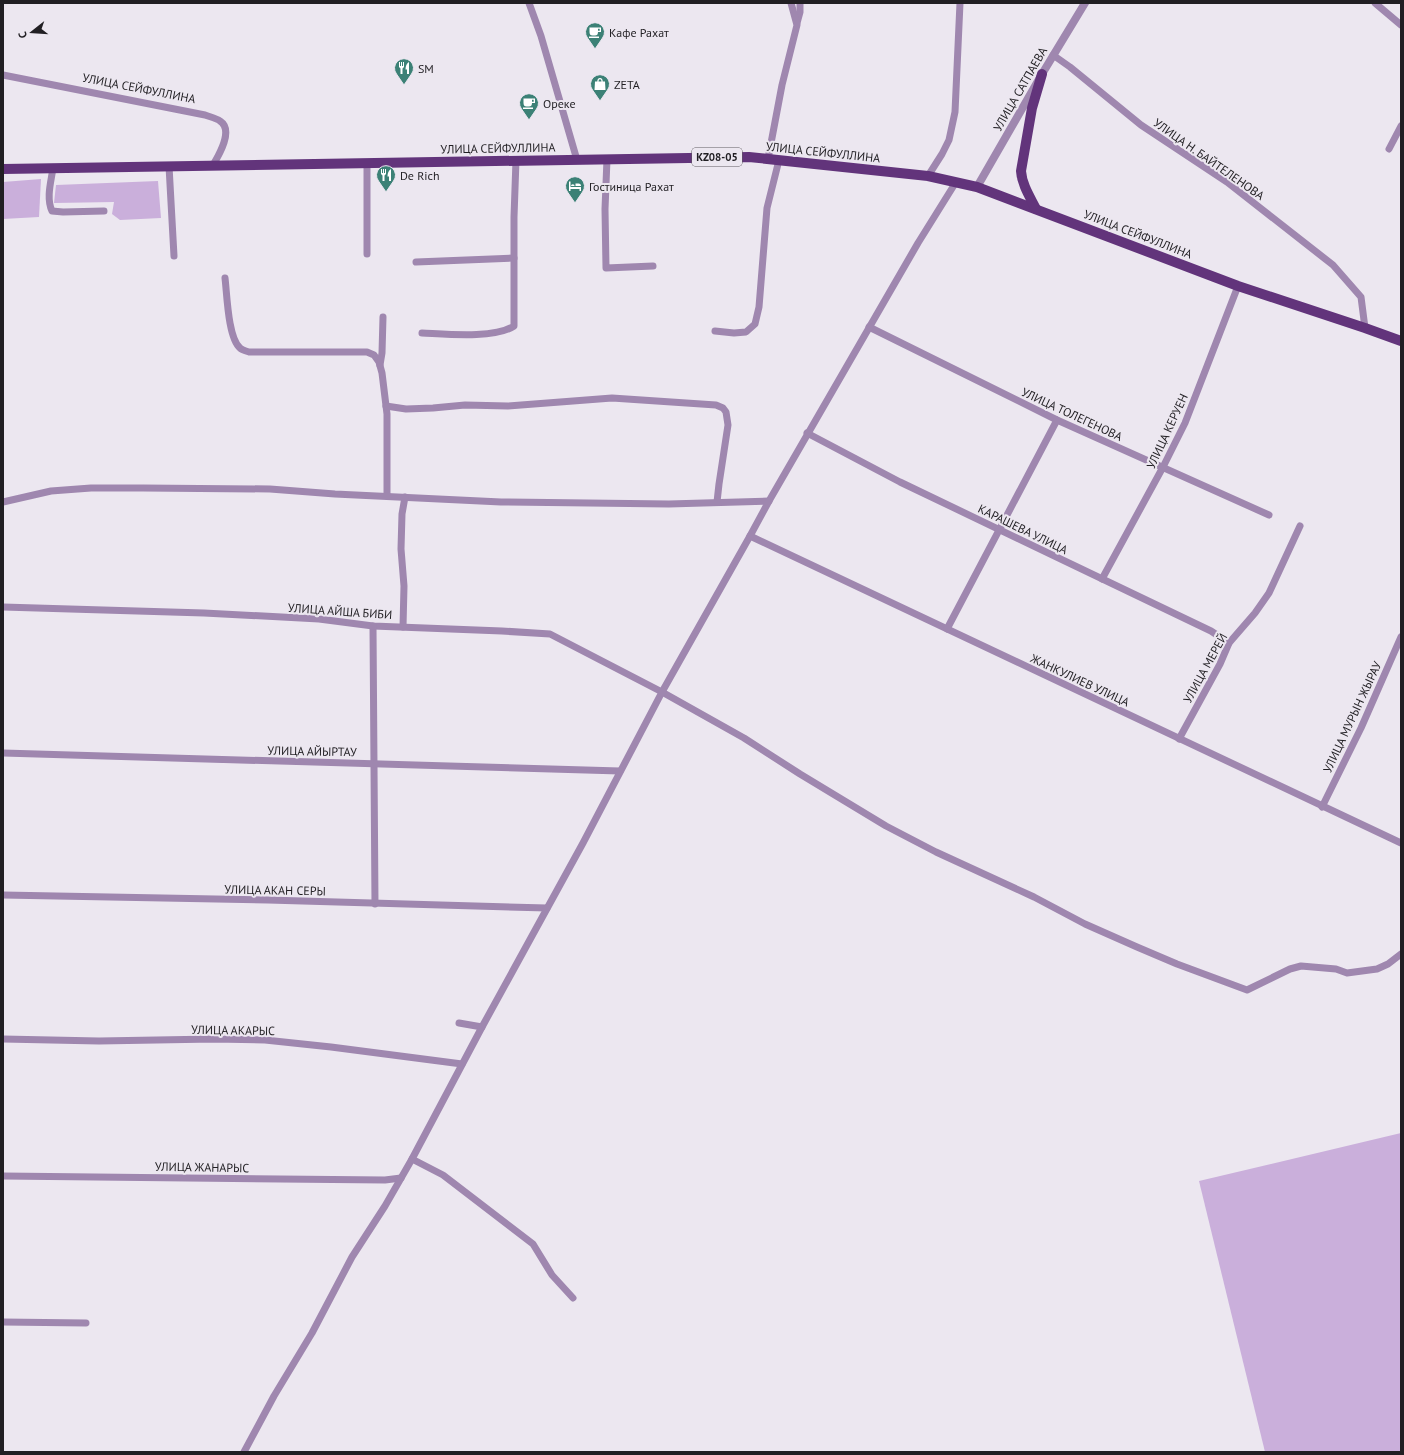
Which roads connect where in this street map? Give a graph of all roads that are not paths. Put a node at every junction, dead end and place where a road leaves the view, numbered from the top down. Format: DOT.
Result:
graph roads {
  1 [pos="529,3"];
  2 [pos="791,3"];
  3 [pos="800,3"];
  4 [pos="960,3"];
  5 [pos="1085,3"];
  6 [pos="1375,3"];
  7 [pos="797,25"];
  8 [pos="1401,25"];
  9 [pos="1053,56"];
  10 [pos="1042,74"];
  11 [pos="3,76"];
  12 [pos="1401,126"];
  13 [pos="1389,149"];
  14 [pos="607,159"];
  15 [pos="768,159"];
  16 [pos="516,160"];
  17 [pos="576,160"];
  18 [pos="779,160"];
  19 [pos="367,163"];
  20 [pos="214,165"];
  21 [pos="170,166"];
  22 [pos="53,168"];
  23 [pos="3,169"];
  24 [pos="928,176"];
  25 [pos="956,182"];
  26 [pos="977,187"];
  27 [pos="1036,209"];
  28 [pos="104,211"];
  29 [pos="367,254"];
  30 [pos="174,256"];
  31 [pos="514,258"];
  32 [pos="416,262"];
  33 [pos="653,266"];
  34 [pos="226,278"];
  35 [pos="1238,286"];
  36 [pos="383,317"];
  37 [pos="869,327"];
  38 [pos="1365,328"];
  39 [pos="716,332"];
  40 [pos="422,333"];
  41 [pos="1401,341"];
  42 [pos="380,366"];
  43 [pos="386,406"];
  44 [pos="1058,420"];
  45 [pos="807,433"];
  46 [pos="1163,468"];
  47 [pos="388,496"];
  48 [pos="405,497"];
  49 [pos="769,501"];
  50 [pos="3,502"];
  51 [pos="717,502"];
  52 [pos="1269,516"];
  53 [pos="1300,526"];
  54 [pos="1000,530"];
  55 [pos="750,536"];
  56 [pos="1102,579"];
  57 [pos="3,607"];
  58 [pos="373,626"];
  59 [pos="403,627"];
  60 [pos="947,629"];
  61 [pos="1401,637"];
  62 [pos="1229,643"];
  63 [pos="662,692"];
  64 [pos="1179,739"];
  65 [pos="3,753"];
  66 [pos="374,764"];
  67 [pos="620,771"];
  68 [pos="1322,806"];
  69 [pos="1401,843"];
  70 [pos="3,895"];
  71 [pos="375,904"];
  72 [pos="547,908"];
  73 [pos="1401,954"];
  74 [pos="459,1023"];
  75 [pos="482,1026"];
  76 [pos="3,1039"];
  77 [pos="462,1064"];
  78 [pos="412,1159"];
  79 [pos="3,1176"];
  80 [pos="401,1178"];
  81 [pos="574,1298"];
  82 [pos="3,1322"];
  83 [pos="86,1323"];
  84 [pos="244,1452"];
  1 -- 17 [label="street"];
  2 -- 7 [label="street"];
  3 -- 7 [label="street"];
  4 -- 24 [label="street"];
  5 -- 9 [label="street, УЛИЦА САТПАЕВА"];
  6 -- 8 [label="street"];
  7 -- 15 [label="street"];
  9 -- 10 [label="street, УЛИЦА САТПАЕВА"];
  9 -- 38 [label="street, УЛИЦА Н. БАЙТЕЛЕНОВА"];
  10 -- 26 [label="street, УЛИЦА САТПАЕВА"];
  10 -- 27 [label="main road"];
  11 -- 20 [label="street, УЛИЦА СЕЙФУЛЛИНА"];
  12 -- 13 [label="street"];
  14 -- 15 [label="main road, УЛИЦА СЕЙФУЛЛИНА / KZ08-05"];
  14 -- 17 [label="main road, УЛИЦА СЕЙФУЛЛИНА / KZ08-05"];
  14 -- 33 [label="street"];
  15 -- 18 [label="main road, УЛИЦА СЕЙФУЛЛИНА / KZ08-05"];
  16 -- 17 [label="main road, УЛИЦА СЕЙФУЛЛИНА / KZ08-05"];
  16 -- 19 [label="main road, УЛИЦА СЕЙФУЛЛИНА / KZ08-05"];
  16 -- 31 [label="street"];
  18 -- 24 [label="main road, УЛИЦА СЕЙФУЛЛИНА / KZ08-05"];
  18 -- 39 [label="street"];
  19 -- 20 [label="main road, УЛИЦА СЕЙФУЛЛИНА / KZ08-05"];
  19 -- 29 [label="street"];
  20 -- 21 [label="main road, УЛИЦА СЕЙФУЛЛИНА / KZ08-05"];
  21 -- 22 [label="main road, УЛИЦА СЕЙФУЛЛИНА / KZ08-05"];
  21 -- 30 [label="street"];
  22 -- 23 [label="main road, УЛИЦА СЕЙФУЛЛИНА / KZ08-05"];
  22 -- 28 [label="street"];
  24 -- 25 [label="main road, УЛИЦА СЕЙФУЛЛИНА / KZ08-05"];
  25 -- 26 [label="main road, УЛИЦА СЕЙФУЛЛИНА / KZ08-05"];
  25 -- 37 [label="street"];
  26 -- 27 [label="main road, УЛИЦА СЕЙФУЛЛИНА / KZ08-05"];
  27 -- 35 [label="main road, УЛИЦА СЕЙФУЛЛИНА / KZ08-05"];
  31 -- 32 [label="street"];
  31 -- 40 [label="street"];
  34 -- 42 [label="street"];
  35 -- 38 [label="main road, УЛИЦА СЕЙФУЛЛИНА / KZ08-05"];
  35 -- 46 [label="street, УЛИЦА КЕРУЕН"];
  36 -- 42 [label="street"];
  37 -- 44 [label="street, УЛИЦА ТОЛЕГЕНОВА"];
  37 -- 45 [label="street"];
  38 -- 41 [label="main road, УЛИЦА СЕЙФУЛЛИНА / KZ08-05"];
  42 -- 43 [label="street"];
  43 -- 47 [label="street"];
  43 -- 51 [label="street"];
  44 -- 46 [label="street, УЛИЦА ТОЛЕГЕНОВА"];
  44 -- 54 [label="street"];
  45 -- 49 [label="street"];
  45 -- 54 [label="street, КАРАШЕВА УЛИЦА"];
  46 -- 52 [label="street, УЛИЦА ТОЛЕГЕНОВА"];
  46 -- 56 [label="street, УЛИЦА КЕРУЕН"];
  47 -- 48 [label="street"];
  47 -- 50 [label="street"];
  48 -- 51 [label="street"];
  48 -- 59 [label="street"];
  49 -- 51 [label="street"];
  49 -- 55 [label="street"];
  53 -- 62 [label="street, УЛИЦА МЕРЕЙ"];
  54 -- 56 [label="street, КАРАШЕВА УЛИЦА"];
  54 -- 60 [label="street"];
  55 -- 60 [label="street, ЖАНКУЛИЕВ УЛИЦА"];
  55 -- 63 [label="street"];
  56 -- 62 [label="street, КАРАШЕВА УЛИЦА"];
  57 -- 58 [label="street, УЛИЦА АЙША БИБИ"];
  58 -- 59 [label="street, УЛИЦА АЙША БИБИ"];
  58 -- 66 [label="street"];
  59 -- 63 [label="street, УЛИЦА АЙША БИБИ"];
  60 -- 64 [label="street, ЖАНКУЛИЕВ УЛИЦА"];
  61 -- 68 [label="street, УЛИЦА МУРЫН ЖЫРАУ"];
  62 -- 64 [label="street, УЛИЦА МЕРЕЙ"];
  63 -- 67 [label="street"];
  63 -- 73 [label="street, УЛИЦА АЙША БИБИ"];
  64 -- 68 [label="street, ЖАНКУЛИЕВ УЛИЦА"];
  65 -- 66 [label="street, УЛИЦА АЙЫРТАУ"];
  66 -- 67 [label="street, УЛИЦА АЙЫРТАУ"];
  66 -- 71 [label="street"];
  67 -- 72 [label="street"];
  68 -- 69 [label="street, ЖАНКУЛИЕВ УЛИЦА"];
  70 -- 71 [label="street, УЛИЦА АКАН СЕРЫ"];
  71 -- 72 [label="street, УЛИЦА АКАН СЕРЫ"];
  72 -- 75 [label="street"];
  74 -- 75 [label="street"];
  75 -- 77 [label="street"];
  76 -- 77 [label="street, УЛИЦА АКАРЫС"];
  77 -- 78 [label="street"];
  78 -- 80 [label="street"];
  78 -- 81 [label="street"];
  79 -- 80 [label="street, УЛИЦА ЖАНАРЫС"];
  80 -- 84 [label="street"];
  82 -- 83 [label="street"];
}
